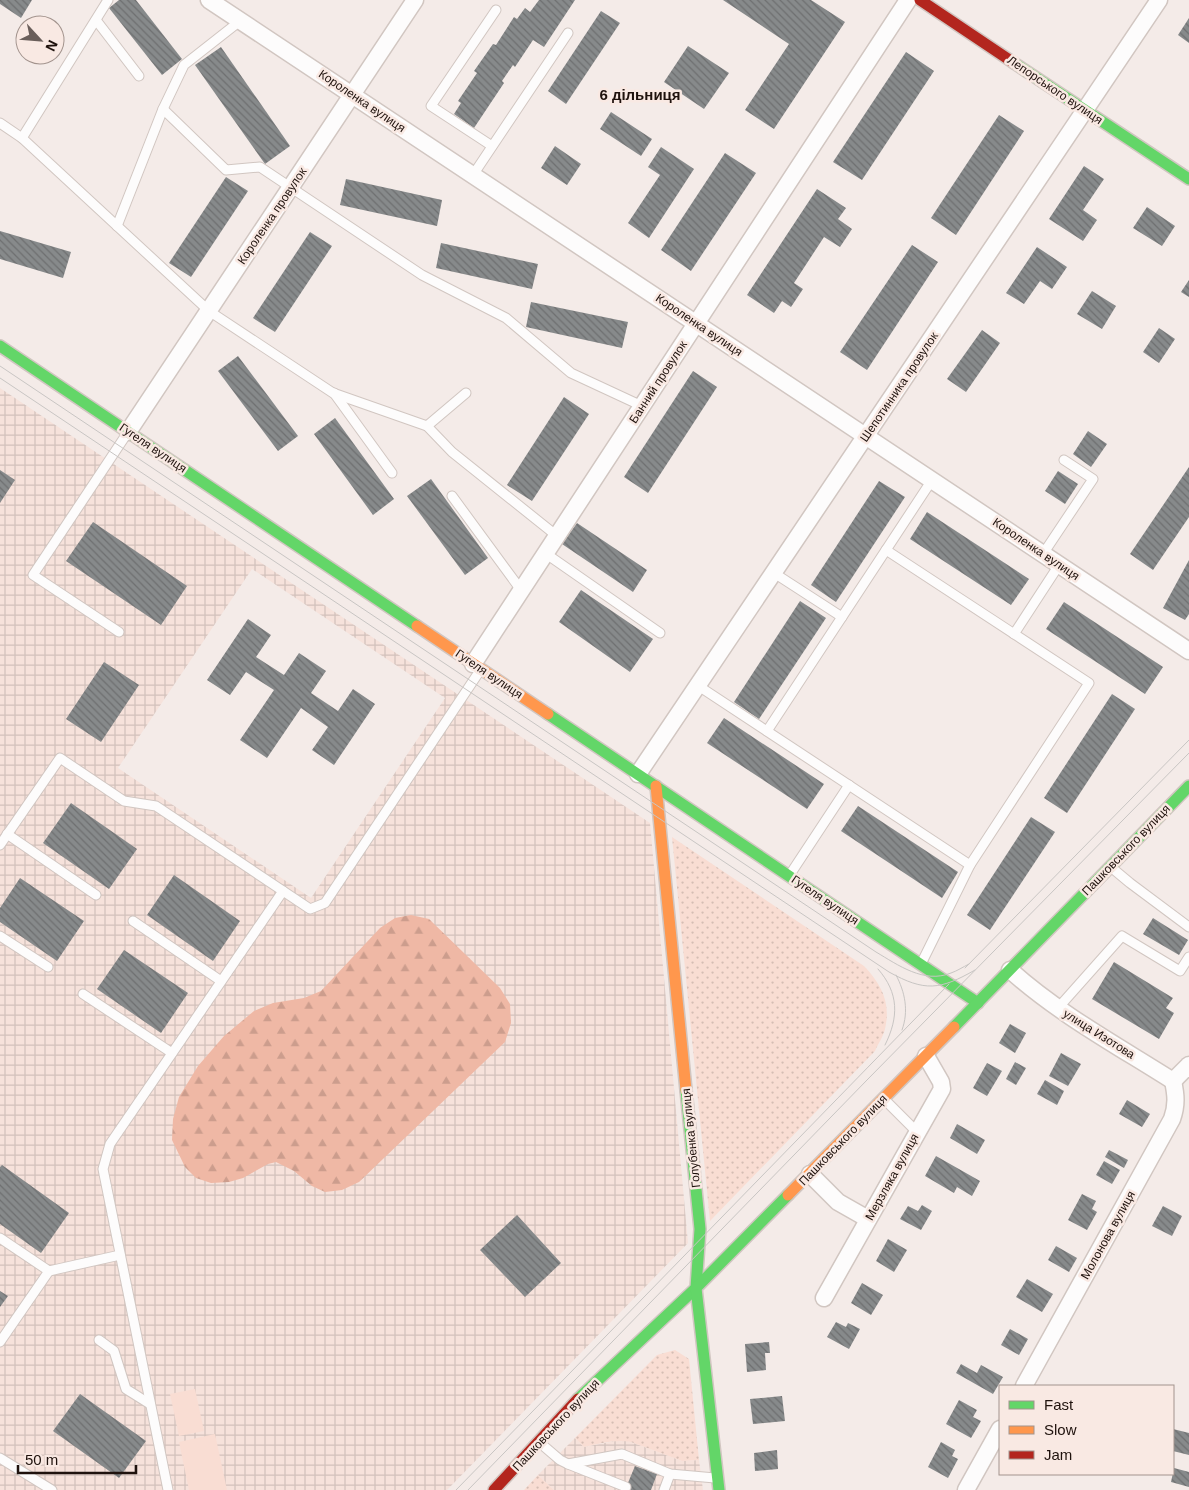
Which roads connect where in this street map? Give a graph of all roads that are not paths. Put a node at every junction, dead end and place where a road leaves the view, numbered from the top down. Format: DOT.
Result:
graph roads {
  1 [pos="108,0"];
  2 [pos="209,0"];
  3 [pos="415,0"];
  4 [pos="908,0"];
  5 [pos="920,0"];
  6 [pos="1159,0"];
  7 [pos="496,10"];
  8 [pos="96,20"];
  9 [pos="240,21"];
  10 [pos="568,32"];
  11 [pos="138,76"];
  12 [pos="352,95"];
  13 [pos="162,110"];
  14 [pos="1086,110"];
  15 [pos="0,123"];
  16 [pos="22,138"];
  17 [pos="492,146"];
  18 [pos="473,175"];
  19 [pos="1189,179"];
  20 [pos="291,188"];
  21 [pos="118,226"];
  22 [pos="209,311"];
  23 [pos="696,324"];
  24 [pos="0,346"];
  25 [pos="333,393"];
  26 [pos="466,393"];
  27 [pos="642,406"];
  28 [pos="427,426"];
  29 [pos="128,432"];
  30 [pos="866,436"];
  31 [pos="1064,460"];
  32 [pos="392,473"];
  33 [pos="932,480"];
  34 [pos="452,496"];
  35 [pos="557,536"];
  36 [pos="886,550"];
  37 [pos="545,553"];
  38 [pos="1043,554"];
  39 [pos="1060,565"];
  40 [pos="774,572"];
  41 [pos="521,590"];
  42 [pos="842,617"];
  43 [pos="119,632"];
  44 [pos="660,633"];
  45 [pos="1014,634"];
  46 [pos="1189,651"];
  47 [pos="477,666"];
  48 [pos="697,685"];
  49 [pos="767,731"];
  50 [pos="638,774"];
  51 [pos="849,785"];
  52 [pos="656,786"];
  53 [pos="1189,786"];
  54 [pos="7,834"];
  55 [pos="0,845"];
  56 [pos="970,864"];
  57 [pos="1110,867"];
  58 [pos="789,876"];
  59 [pos="283,891"];
  60 [pos="96,895"];
  61 [pos="133,921"];
  62 [pos="1189,927"];
  63 [pos="0,936"];
  64 [pos="1189,957"];
  65 [pos="921,964"];
  66 [pos="48,967"];
  67 [pos="1010,970"];
  68 [pos="221,981"];
  69 [pos="83,994"];
  70 [pos="978,1003"];
  71 [pos="1058,1008"];
  72 [pos="172,1053"];
  73 [pos="926,1056"];
  74 [pos="1189,1065"];
  75 [pos="1173,1080"];
  76 [pos="884,1099"];
  77 [pos="917,1132"];
  78 [pos="810,1174"];
  79 [pos="868,1219"];
  80 [pos="0,1238"];
  81 [pos="120,1256"];
  82 [pos="49,1270"];
  83 [pos="696,1288"];
  84 [pos="824,1298"];
  85 [pos="99,1340"];
  86 [pos="0,1342"];
  87 [pos="1025,1385"];
  88 [pos="150,1404"];
  89 [pos="999,1431"];
  90 [pos="538,1442"];
  91 [pos="0,1458"];
  92 [pos="568,1464"];
  93 [pos="670,1474"];
  94 [pos="718,1484"];
  95 [pos="626,1486"];
  96 [pos="52,1490"];
  97 [pos="168,1490"];
  98 [pos="494,1490"];
  99 [pos="664,1490"];
  100 [pos="966,1490"];
  1 -- 8 [label="lane"];
  2 -- 9 [label="street, Короленка вулиця"];
  3 -- 12 [label="street, Короленка провулок"];
  4 -- 23 [label="street, Банний провулок"];
  5 -- 14 [label="main road, Лепорського вулиця"];
  6 -- 14 [label="street, Шепотинника провулок"];
  7 -- 17 [label="lane"];
  8 -- 11 [label="lane"];
  8 -- 16 [label="lane"];
  9 -- 12 [label="street, Короленка вулиця"];
  9 -- 13 [label="lane"];
  10 -- 17 [label="lane"];
  12 -- 18 [label="street, Короленка вулиця"];
  12 -- 20 [label="street, Короленка провулок"];
  13 -- 20 [label="lane"];
  13 -- 21 [label="lane"];
  14 -- 19 [label="main road, Лепорського вулиця"];
  14 -- 30 [label="street, Шепотинника провулок"];
  15 -- 16 [label="lane"];
  16 -- 21 [label="lane"];
  17 -- 18 [label="lane"];
  18 -- 23 [label="street, Короленка вулиця"];
  20 -- 22 [label="street, Короленка провулок"];
  20 -- 27 [label="lane"];
  21 -- 22 [label="lane"];
  22 -- 25 [label="lane"];
  22 -- 29 [label="street, Короленка провулок"];
  23 -- 27 [label="street, Банний провулок"];
  23 -- 30 [label="street, Короленка вулиця"];
  24 -- 29 [label="main road, Гугеля вулиця"];
  25 -- 28 [label="lane"];
  25 -- 32 [label="lane"];
  26 -- 28 [label="lane"];
  27 -- 35 [label="street, Банний провулок"];
  28 -- 35 [label="lane"];
  29 -- 43 [label="lane"];
  29 -- 47 [label="main road, Гугеля вулиця"];
  30 -- 33 [label="street, Короленка вулиця"];
  30 -- 40 [label="street, Шепотинника провулок"];
  31 -- 38 [label="lane"];
  33 -- 36 [label="lane"];
  33 -- 38 [label="street, Короленка вулиця"];
  34 -- 41 [label="lane"];
  35 -- 37 [label="street, Банний провулок"];
  36 -- 42 [label="lane"];
  36 -- 45 [label="lane"];
  37 -- 41 [label="street, Банний провулок"];
  37 -- 44 [label="lane"];
  38 -- 39 [label="street, Короленка вулиця"];
  39 -- 45 [label="lane"];
  39 -- 46 [label="street, Короленка вулиця"];
  40 -- 42 [label="lane"];
  40 -- 48 [label="street, Шепотинника провулок"];
  41 -- 47 [label="street, Банний провулок"];
  42 -- 49 [label="lane"];
  45 -- 56 [label="lane"];
  47 -- 50 [label="main road, Гугеля вулиця"];
  47 -- 59 [label="lane"];
  48 -- 49 [label="lane"];
  48 -- 50 [label="street, Шепотинника провулок"];
  49 -- 51 [label="lane"];
  50 -- 52 [label="main road, Гугеля вулиця"];
  51 -- 56 [label="lane"];
  51 -- 58 [label="lane"];
  52 -- 58 [label="main road, Гугеля вулиця"];
  52 -- 83 [label="main road, Голубенка вулиця"];
  53 -- 57 [label="main road, Пашковського вулиця"];
  54 -- 55 [label="lane"];
  54 -- 59 [label="lane"];
  54 -- 60 [label="lane"];
  56 -- 65 [label="lane"];
  57 -- 62 [label="lane"];
  57 -- 67 [label="main road, Пашковського вулиця"];
  58 -- 65 [label="main road, Гугеля вулиця"];
  59 -- 68 [label="lane"];
  61 -- 68 [label="lane"];
  63 -- 66 [label="lane"];
  64 -- 71 [label="lane"];
  65 -- 70 [label="main road, Гугеля вулиця"];
  67 -- 70 [label="main road, Пашковського вулиця"];
  67 -- 71 [label="street, улица Изотова"];
  68 -- 72 [label="lane"];
  69 -- 72 [label="lane"];
  70 -- 73 [label="main road, Пашковського вулиця"];
  71 -- 75 [label="street, улица Изотова"];
  72 -- 81 [label="lane"];
  73 -- 76 [label="main road, Пашковського вулиця"];
  73 -- 77 [label="street, Мерзляка вулиця"];
  74 -- 75 [label="street"];
  75 -- 87 [label="street, Молонова вулиця"];
  76 -- 77 [label="lane"];
  76 -- 78 [label="main road, Пашковського вулиця"];
  77 -- 79 [label="street, Мерзляка вулиця"];
  78 -- 79 [label="street"];
  78 -- 83 [label="main road, Пашковського вулиця"];
  79 -- 84 [label="street, Мерзляка вулиця"];
  80 -- 82 [label="lane"];
  81 -- 82 [label="lane"];
  81 -- 88 [label="lane"];
  82 -- 86 [label="lane"];
  83 -- 90 [label="main road, Пашковського вулиця"];
  83 -- 94 [label="main road, Голубенка вулиця"];
  85 -- 88 [label="lane"];
  88 -- 97 [label="lane"];
  89 -- 100 [label="street"];
  90 -- 92 [label="lane"];
  90 -- 98 [label="main road, Пашковського вулиця"];
  91 -- 96 [label="lane"];
  92 -- 93 [label="lane"];
  92 -- 95 [label="lane"];
  93 -- 94 [label="lane"];
  93 -- 99 [label="lane"];
}
